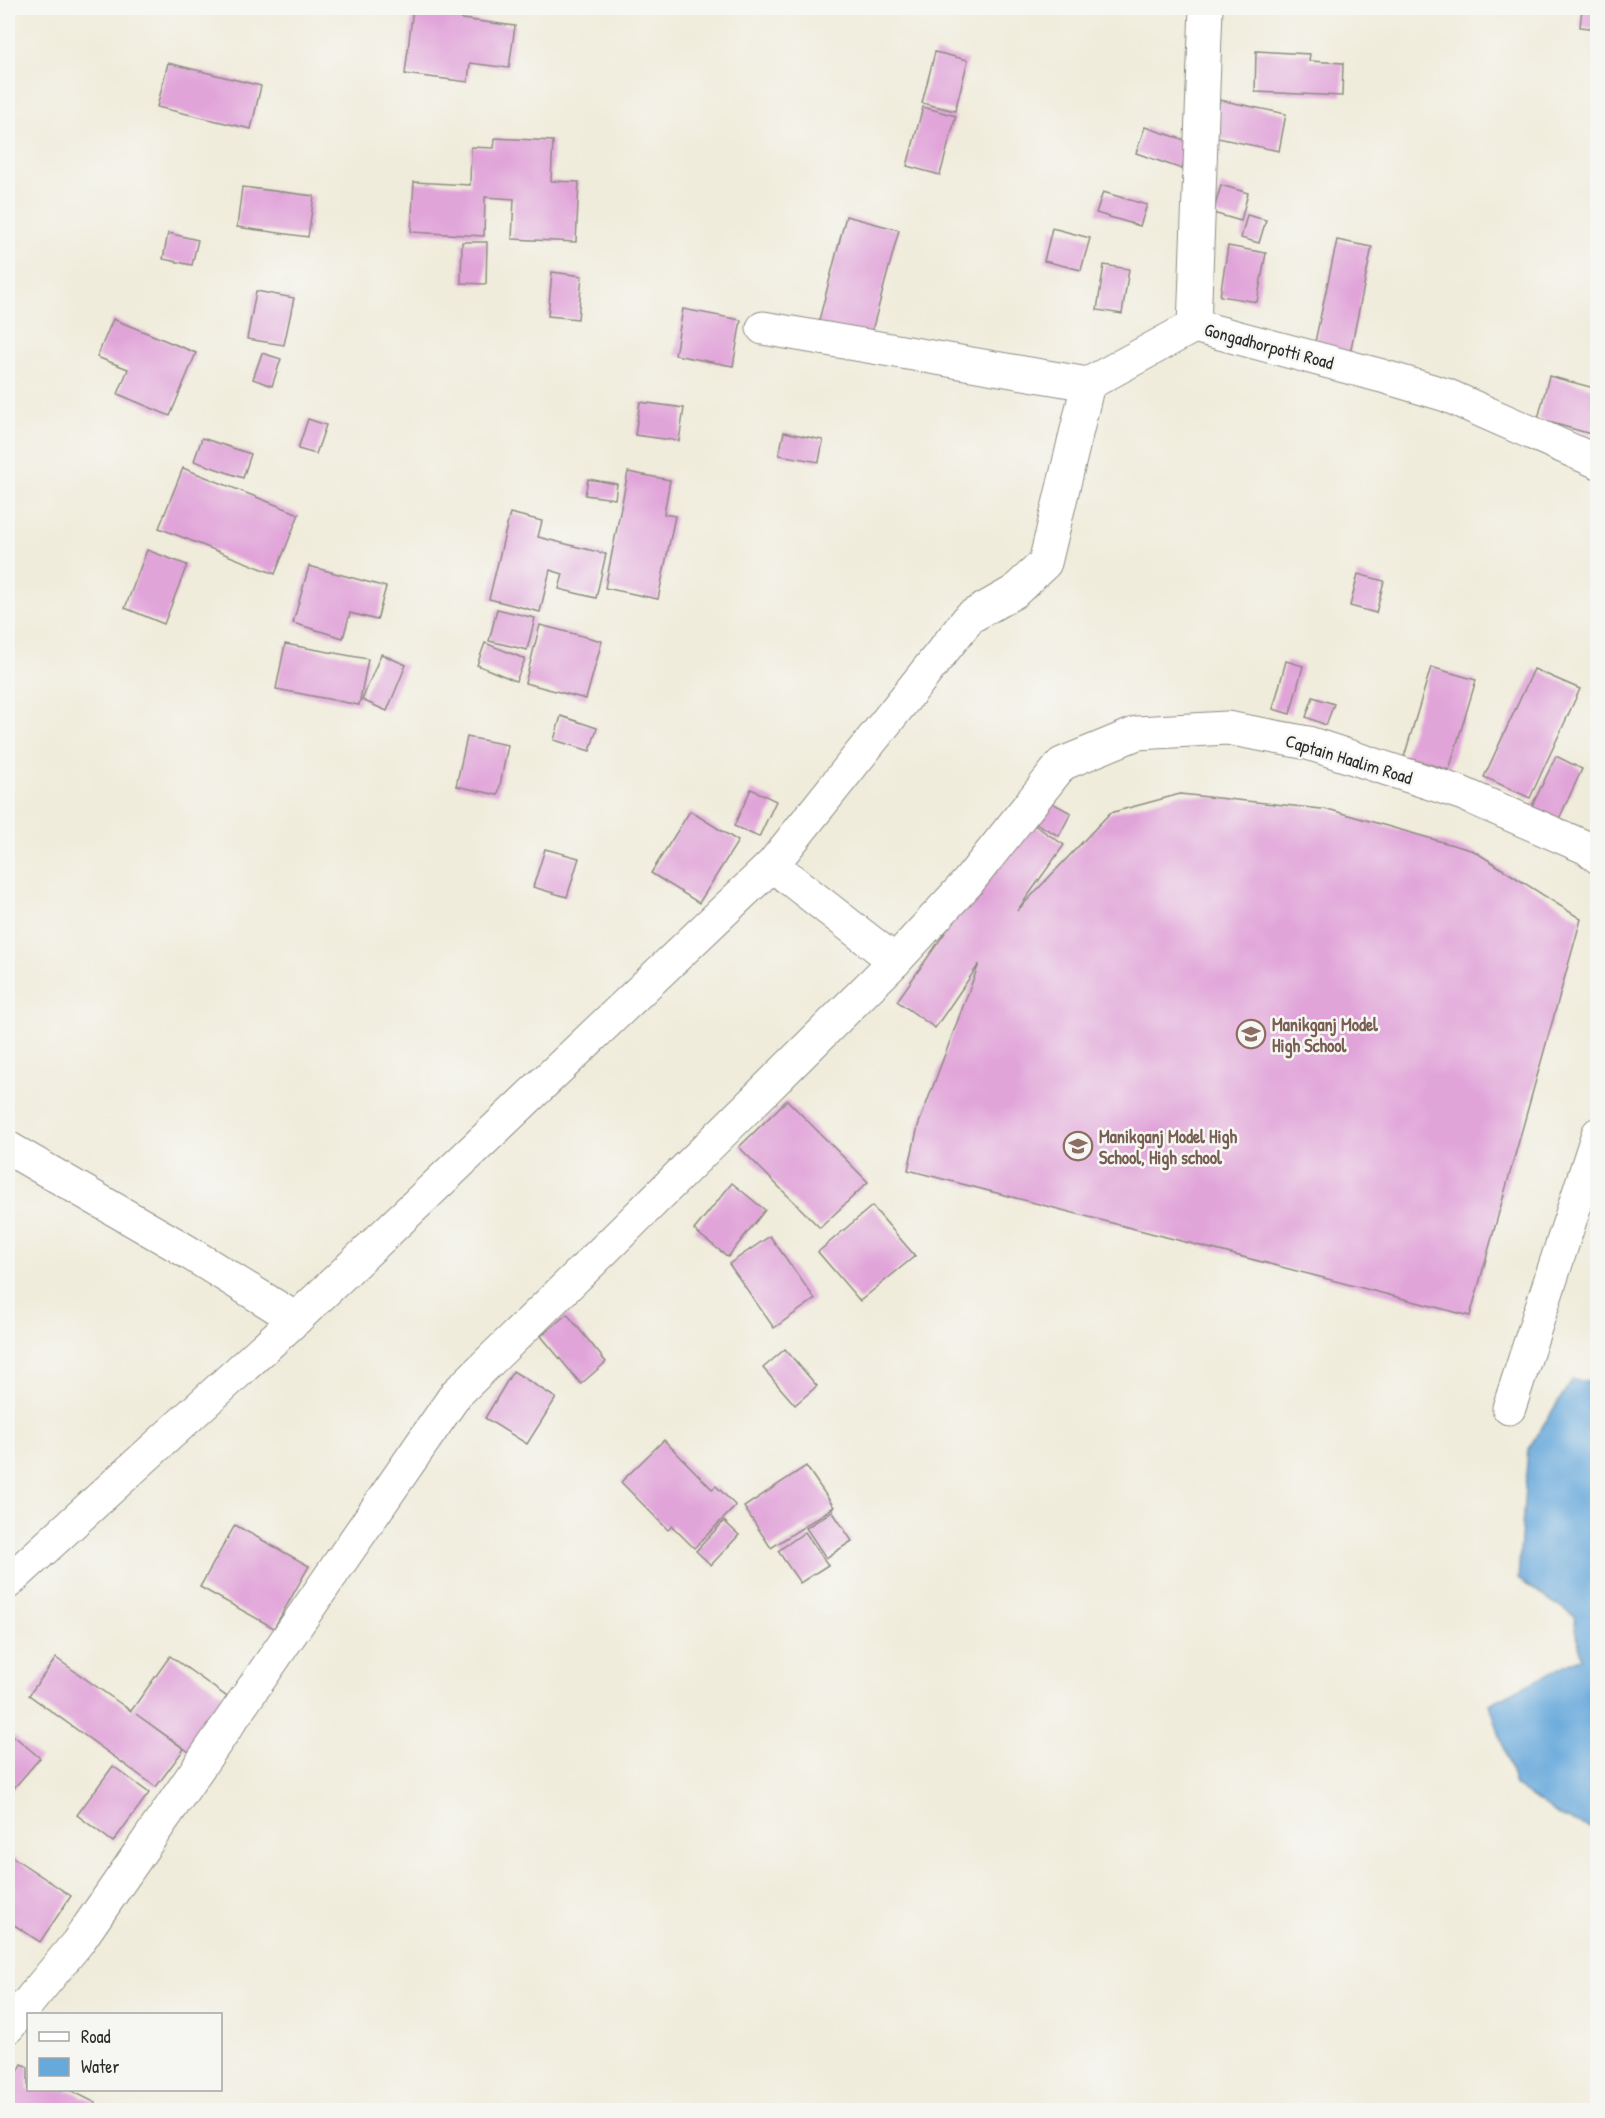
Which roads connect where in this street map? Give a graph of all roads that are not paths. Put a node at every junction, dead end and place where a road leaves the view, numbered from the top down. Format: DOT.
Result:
graph roads {
  1 [pos="1206,8"];
  2 [pos="1194,326"];
  3 [pos="763,328"];
  4 [pos="1088,384"];
  5 [pos="1598,462"];
  6 [pos="1598,857"];
  7 [pos="781,871"];
  8 [pos="885,953"];
  9 [pos="1598,1134"];
  10 [pos="8,1148"];
  11 [pos="296,1319"];
  12 [pos="1509,1408"];
  13 [pos="8,1582"];
  14 [pos="8,2027"];
  1 -- 2 [label="street"];
  2 -- 4 [label="street, Gongadhorpotti Road"];
  2 -- 5 [label="street, Gongadhorpotti Road"];
  3 -- 4 [label="street"];
  4 -- 7 [label="street"];
  6 -- 8 [label="street, Captain Haalim Road"];
  7 -- 8 [label="street"];
  7 -- 11 [label="street"];
  8 -- 14 [label="street, Captain Haalim Road"];
  9 -- 12 [label="street"];
  10 -- 11 [label="street"];
  11 -- 13 [label="street"];
}
